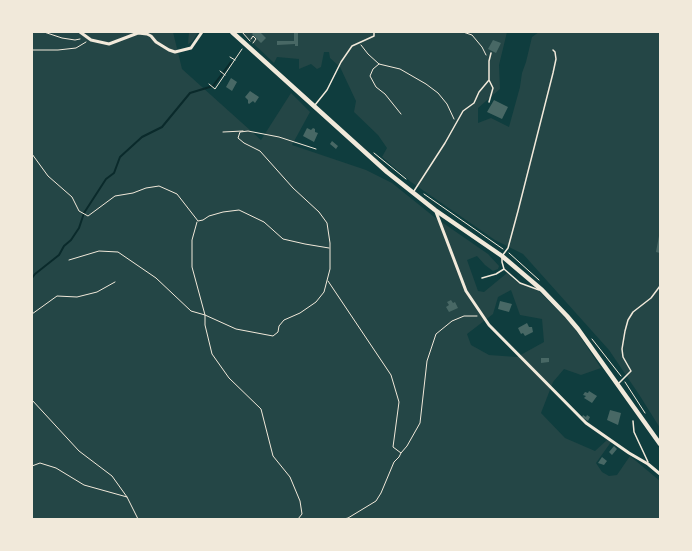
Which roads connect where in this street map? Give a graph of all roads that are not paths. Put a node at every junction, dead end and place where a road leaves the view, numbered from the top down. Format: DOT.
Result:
graph roads {
  1 [pos="80,32"];
  2 [pos="202,32"];
  3 [pos="232,32"];
  4 [pos="374,32"];
  5 [pos="553,50"];
  6 [pos="491,53"];
  7 [pos="489,80"];
  8 [pos="489,102"];
  9 [pos="314,106"];
  10 [pos="413,193"];
  11 [pos="435,210"];
  12 [pos="502,256"];
  13 [pos="504,269"];
  14 [pos="482,278"];
  15 [pos="660,286"];
  16 [pos="542,290"];
  17 [pos="617,384"];
  18 [pos="633,421"];
  19 [pos="660,444"];
  20 [pos="648,464"];
  21 [pos="660,474"];
  1 -- 2 [label="street"];
  3 -- 9 [label="main road"];
  4 -- 9 [label="lane"];
  5 -- 12 [label="lane"];
  6 -- 7 [label="lane"];
  7 -- 8 [label="lane"];
  7 -- 10 [label="lane"];
  9 -- 10 [label="main road"];
  10 -- 11 [label="main road"];
  11 -- 12 [label="main road"];
  11 -- 20 [label="street"];
  12 -- 13 [label="lane"];
  12 -- 16 [label="main road"];
  13 -- 14 [label="lane"];
  13 -- 16 [label="lane"];
  15 -- 17 [label="lane"];
  16 -- 17 [label="main road"];
  17 -- 19 [label="main road"];
  18 -- 20 [label="lane"];
  20 -- 21 [label="street"];
}
